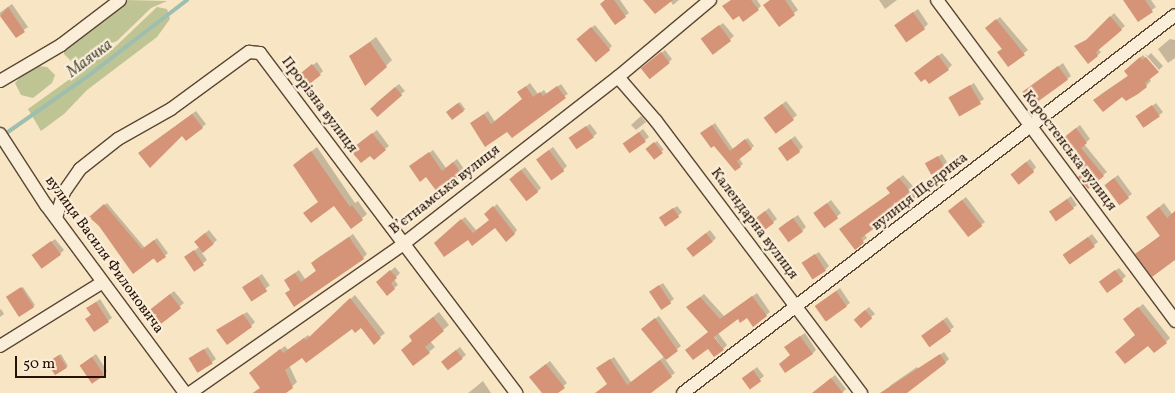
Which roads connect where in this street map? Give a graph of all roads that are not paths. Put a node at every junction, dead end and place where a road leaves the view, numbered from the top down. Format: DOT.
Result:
graph roads {
  1 [pos="120,0"];
  2 [pos="710,0"];
  3 [pos="937,0"];
  4 [pos="1175,15"];
  5 [pos="618,76"];
  6 [pos="0,81"];
  7 [pos="1030,127"];
  8 [pos="0,134"];
  9 [pos="56,218"];
  10 [pos="402,245"];
  11 [pos="103,282"];
  12 [pos="797,308"];
  13 [pos="1175,321"];
  14 [pos="0,346"];
  15 [pos="185,393"];
  16 [pos="190,393"];
  17 [pos="516,393"];
  18 [pos="683,393"];
  19 [pos="862,393"];
  1 -- 6 [label="street"];
  2 -- 5 [label="street, Вʼєтнамська вулиця"];
  3 -- 7 [label="street, Коростенська вулиця"];
  4 -- 7 [label="street, вулиця Щедрика"];
  5 -- 10 [label="street, Вʼєтнамська вулиця"];
  5 -- 12 [label="street, Календарна вулиця"];
  7 -- 12 [label="street, вулиця Щедрика"];
  7 -- 13 [label="street, Коростенська вулиця"];
  8 -- 9 [label="street, вулиця Василя Филоновича"];
  9 -- 10 [label="street, Прорізна вулиця"];
  9 -- 11 [label="street, вулиця Василя Филоновича"];
  10 -- 16 [label="street, Вʼєтнамська вулиця"];
  10 -- 17 [label="street, Прорізна вулиця"];
  11 -- 14 [label="street"];
  11 -- 15 [label="street, вулиця Василя Филоновича"];
  12 -- 18 [label="street, вулиця Щедрика"];
  12 -- 19 [label="street, Календарна вулиця"];
}
